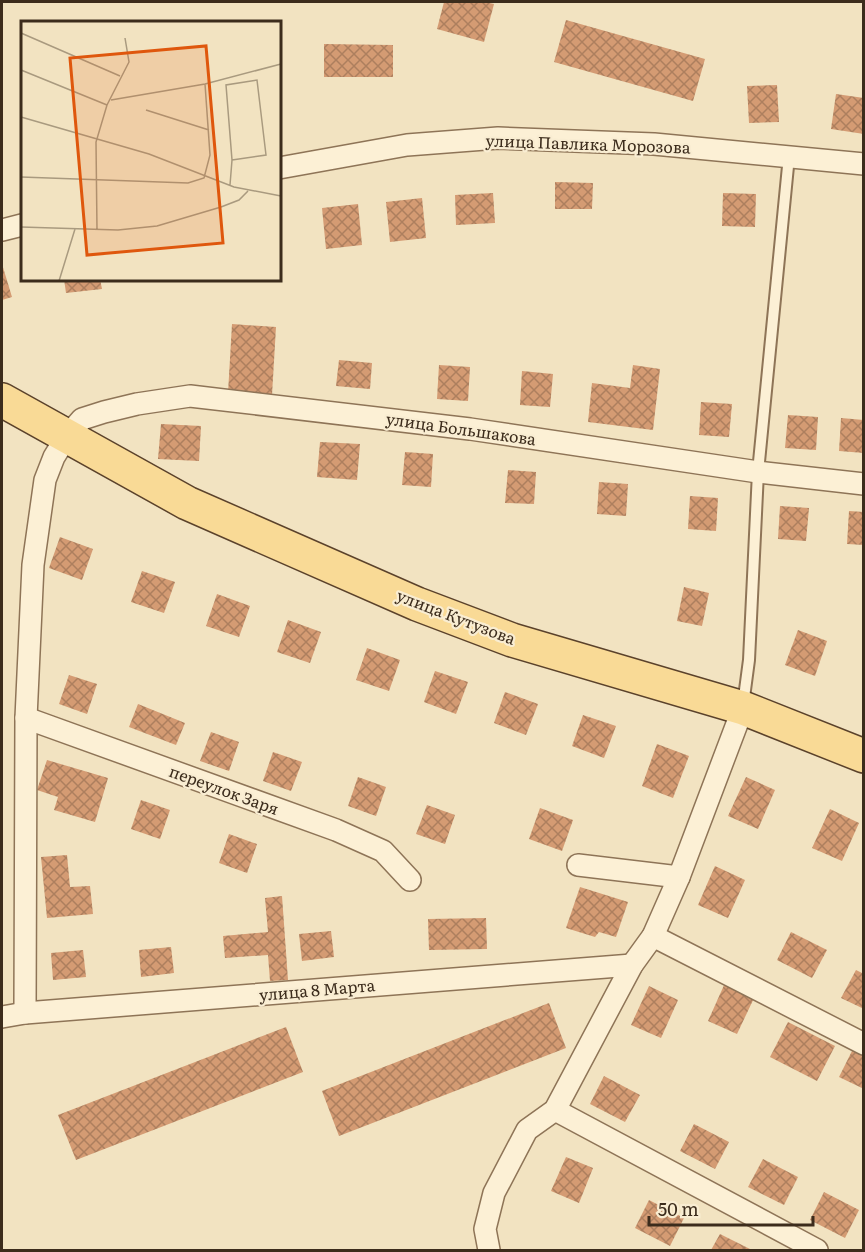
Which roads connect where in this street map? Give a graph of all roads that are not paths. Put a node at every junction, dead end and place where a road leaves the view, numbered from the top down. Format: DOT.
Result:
graph roads {
  1 [pos="789,156"];
  2 [pos="864,164"];
  3 [pos="280,168"];
  4 [pos="21,225"];
  5 [pos="2,230"];
  6 [pos="2,400"];
  7 [pos="67,436"];
  8 [pos="758,472"];
  9 [pos="864,484"];
  10 [pos="743,708"];
  11 [pos="26,718"];
  12 [pos="864,756"];
  13 [pos="578,865"];
  14 [pos="680,877"];
  15 [pos="410,880"];
  16 [pos="653,936"];
  17 [pos="632,964"];
  18 [pos="25,1013"];
  19 [pos="2,1017"];
  20 [pos="864,1044"];
  21 [pos="555,1110"];
  22 [pos="489,1251"];
  23 [pos="817,1251"];
  1 -- 2 [label="street, улица Павлика Морозова"];
  1 -- 3 [label="street, улица Павлика Морозова"];
  1 -- 8 [label="lane"];
  4 -- 5 [label="street"];
  6 -- 7 [label="main road, улица Кутузова"];
  7 -- 8 [label="street, улица Большакова"];
  7 -- 10 [label="main road, улица Кутузова"];
  7 -- 11 [label="street"];
  8 -- 9 [label="street, улица Большакова"];
  8 -- 10 [label="lane"];
  10 -- 12 [label="main road, улица Кутузова"];
  10 -- 14 [label="street"];
  11 -- 15 [label="street, переулок Заря"];
  11 -- 18 [label="street"];
  13 -- 14 [label="street"];
  14 -- 16 [label="street"];
  16 -- 17 [label="street"];
  16 -- 20 [label="street"];
  17 -- 18 [label="street, улица 8 Марта"];
  17 -- 21 [label="street"];
  18 -- 19 [label="street, улица 8 Марта"];
  21 -- 22 [label="street"];
  21 -- 23 [label="street"];
}
